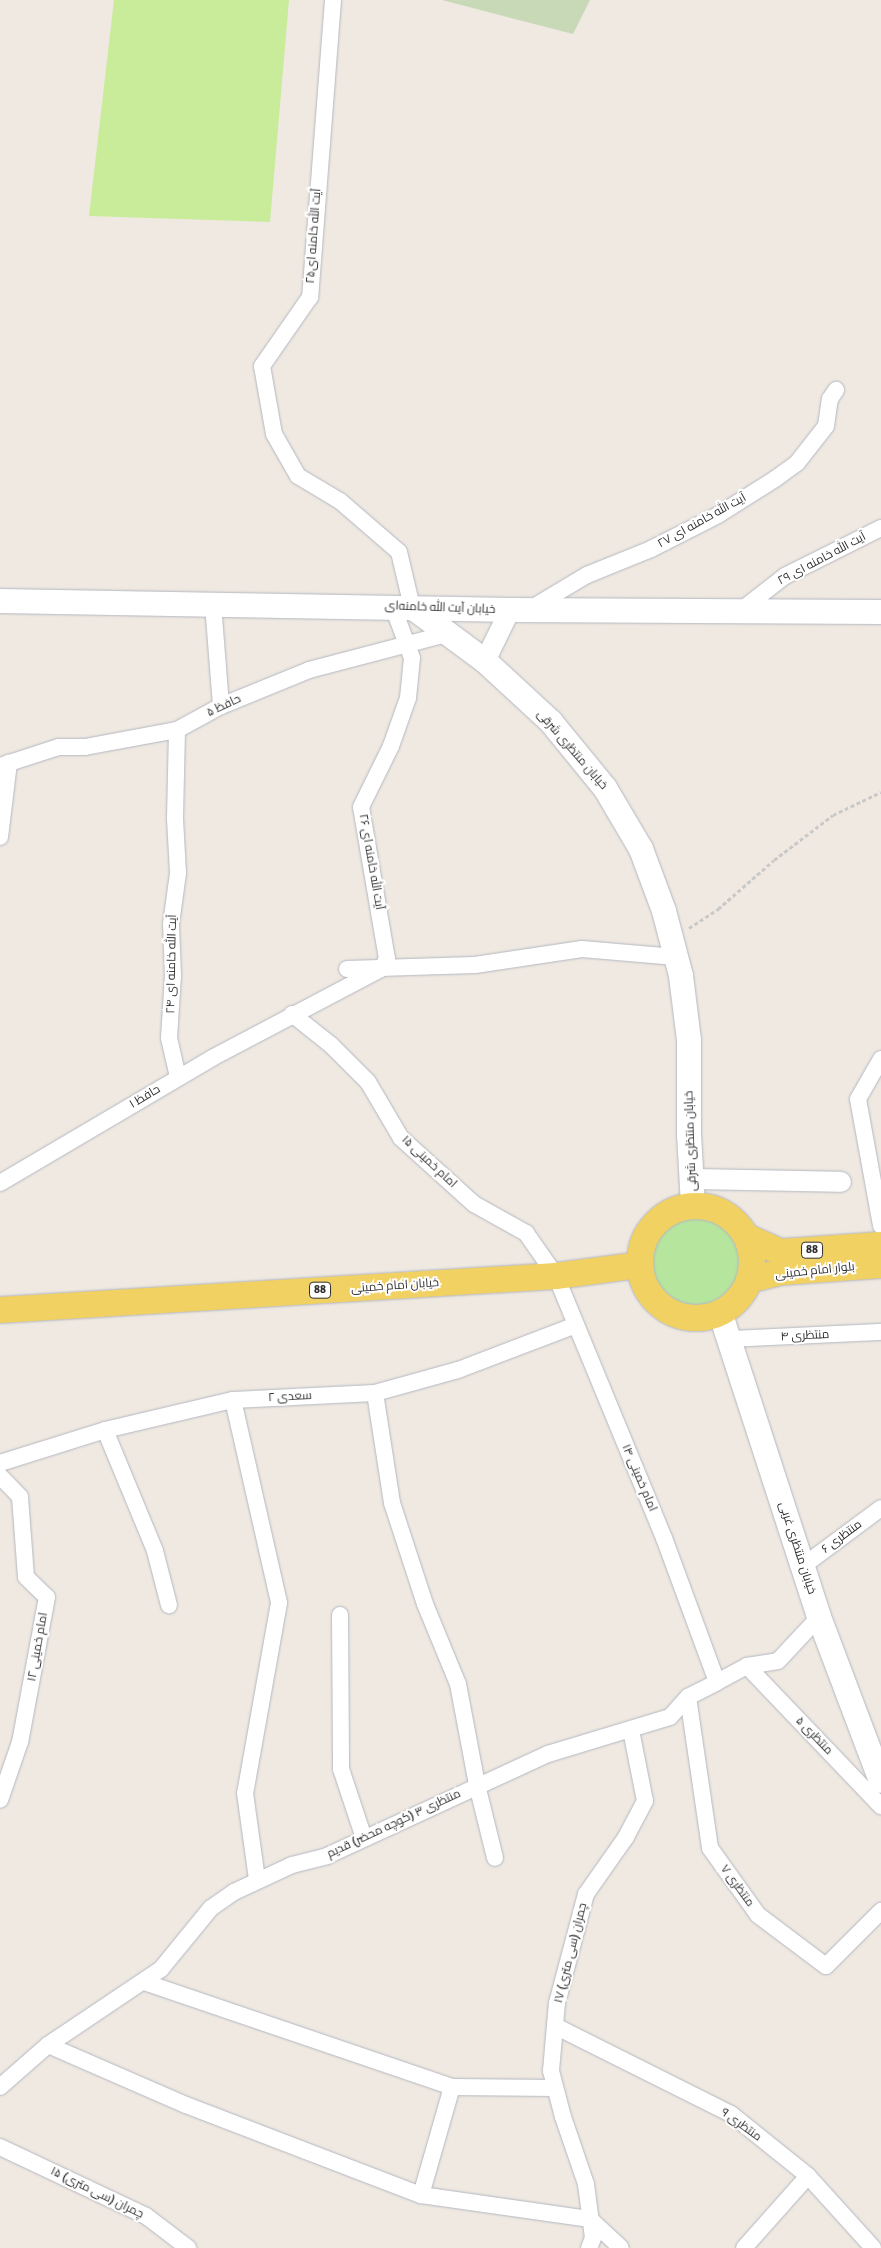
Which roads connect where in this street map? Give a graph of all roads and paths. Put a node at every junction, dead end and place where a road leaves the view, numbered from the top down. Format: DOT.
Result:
graph roads {
  1 [pos="333,0"];
  2 [pos="836,390"];
  3 [pos="881,528"];
  4 [pos="0,601"];
  5 [pos="213,604"];
  6 [pos="402,607"];
  7 [pos="519,610"];
  8 [pos="740,611"];
  9 [pos="881,612"];
  10 [pos="446,634"];
  11 [pos="485,661"];
  12 [pos="221,706"];
  13 [pos="177,730"];
  14 [pos="5,764"];
  15 [pos="881,792"];
  16 [pos="0,837"];
  17 [pos="674,948"];
  18 [pos="348,969"];
  19 [pos="381,969"];
  20 [pos="292,1014"];
  21 [pos="881,1059"];
  22 [pos="178,1077"];
  23 [pos="692,1179"];
  24 [pos="841,1182"];
  25 [pos="0,1183"];
  26 [pos="693,1206"];
  27 [pos="881,1226"];
  28 [pos="747,1237"];
  29 [pos="881,1245"];
  30 [pos="640,1265"];
  31 [pos="881,1265"];
  32 [pos="556,1276"];
  33 [pos="749,1280"];
  34 [pos="0,1310"];
  35 [pos="720,1312"];
  36 [pos="576,1325"];
  37 [pos="881,1332"];
  38 [pos="730,1339"];
  39 [pos="375,1393"];
  40 [pos="233,1400"];
  41 [pos="105,1430"];
  42 [pos="0,1463"];
  43 [pos="0,1476"];
  44 [pos="881,1508"];
  45 [pos="803,1566"];
  46 [pos="169,1605"];
  47 [pos="340,1615"];
  48 [pos="819,1617"];
  49 [pos="747,1666"];
  50 [pos="717,1682"];
  51 [pos="688,1697"];
  52 [pos="631,1730"];
  53 [pos="6,1762"];
  54 [pos="880,1778"];
  55 [pos="477,1785"];
  56 [pos="0,1800"];
  57 [pos="881,1806"];
  58 [pos="364,1838"];
  59 [pos="495,1858"];
  60 [pos="257,1880"];
  61 [pos="881,1911"];
  62 [pos="144,1982"];
  63 [pos="555,2026"];
  64 [pos="48,2046"];
  65 [pos="452,2087"];
  66 [pos="0,2088"];
  67 [pos="555,2088"];
  68 [pos="0,2147"];
  69 [pos="808,2176"];
  70 [pos="421,2195"];
  71 [pos="590,2220"];
  72 [pos="188,2248"];
  73 [pos="589,2248"];
  74 [pos="621,2248"];
  75 [pos="744,2248"];
  76 [pos="873,2248"];
  1 -- 6 [label="street, آیت الله خامنه ای۲۵"];
  2 -- 7 [label="street, آیت الله خامنه ای ۲۷"];
  3 -- 8 [label="street, آیت الله خامنه ای ۲۹"];
  4 -- 5 [label="main road, خیابان آیت الله خامنه‌ای"];
  5 -- 6 [label="main road, خیابان آیت الله خامنه‌ای"];
  5 -- 12 [label="street"];
  6 -- 7 [label="main road, خیابان آیت الله خامنه‌ای"];
  6 -- 10 [label="main road, خیابان منتظری شرقی"];
  6 -- 19 [label="street, آیت الله خامنه ای ۲۶"];
  7 -- 8 [label="main road, خیابان آیت الله خامنه‌ای"];
  7 -- 11 [label="street"];
  8 -- 9 [label="main road, خیابان آیت الله خامنه‌ای"];
  10 -- 11 [label="main road, خیابان منتظری شرقی"];
  10 -- 12 [label="street, حافظ ۵"];
  11 -- 17 [label="main road, خیابان منتظری شرقی"];
  12 -- 13 [label="street, حافظ ۵"];
  13 -- 14 [label="street, حافظ ۵"];
  13 -- 22 [label="street, آیت الله خامنه ای ۲۴"];
  14 -- 16 [label="street"];
  15 -- 17 [label="path"];
  17 -- 19 [label="street"];
  17 -- 23 [label="main road, خیابان منتظری شرقی"];
  18 -- 19 [label="street"];
  19 -- 20 [label="street"];
  20 -- 22 [label="street, حافظ ۱"];
  20 -- 32 [label="street, امام خمینی ۱۵"];
  21 -- 27 [label="street"];
  22 -- 25 [label="street, حافظ ۱"];
  23 -- 24 [label="street"];
  23 -- 26 [label="main road, خیابان منتظری شرقی"];
  26 -- 28 [label="main road, 88"];
  26 -- 30 [label="main road"];
  28 -- 29 [label="main road, بلوار امام خمینی / 88"];
  28 -- 33 [label="main road"];
  30 -- 32 [label="main road, خیابان امام خمینی / 88"];
  30 -- 35 [label="main road"];
  31 -- 33 [label="main road, بلوار امام خمینی / 88"];
  32 -- 34 [label="main road, خیابان امام خمینی / 88"];
  32 -- 36 [label="street, امام خمینی ۱۴"];
  33 -- 35 [label="main road"];
  35 -- 38 [label="main road, خیابان منتظری غربی"];
  36 -- 39 [label="street, سعدی ۲"];
  36 -- 50 [label="street, امام خمینی ۱۴"];
  37 -- 38 [label="street, منتظری ۴"];
  38 -- 45 [label="main road, خیابان منتظری غربی"];
  39 -- 40 [label="street, سعدی ۲"];
  39 -- 55 [label="street"];
  40 -- 41 [label="street, سعدی ۲"];
  40 -- 60 [label="street"];
  41 -- 42 [label="street, سعدی ۲"];
  41 -- 46 [label="street"];
  43 -- 53 [label="street, امام خمینی ۱۲"];
  44 -- 45 [label="street, منتظری ۶"];
  45 -- 48 [label="main road, خیابان منتظری غربی"];
  47 -- 58 [label="street"];
  48 -- 49 [label="street, منتظری ۳ (کوچه محضر) قدیم"];
  48 -- 54 [label="main road, خیابان منتظری غربی"];
  49 -- 50 [label="street, منتظری ۳ (کوچه محضر) قدیم"];
  49 -- 57 [label="street, منتظری ۵"];
  50 -- 51 [label="street, منتظری ۳ (کوچه محضر) قدیم"];
  51 -- 52 [label="street, منتظری ۳ (کوچه محضر) قدیم"];
  51 -- 61 [label="street, منتظری ۷"];
  52 -- 55 [label="street, منتظری ۳ (کوچه محضر) قدیم"];
  52 -- 63 [label="street, چمران (سی متری) ۱۷"];
  53 -- 56 [label="street, امام خمینی ۱۲"];
  55 -- 58 [label="street, منتظری ۳ (کوچه محضر) قدیم"];
  55 -- 59 [label="street"];
  58 -- 60 [label="street, منتظری ۳ (کوچه محضر) قدیم"];
  60 -- 62 [label="street, منتظری ۳ (کوچه محضر) قدیم"];
  62 -- 64 [label="street, منتظری ۳ (کوچه محضر) قدیم"];
  62 -- 65 [label="street"];
  63 -- 67 [label="street, چمران (سی متری) ۱۷"];
  63 -- 69 [label="street, منتظری ۹"];
  64 -- 66 [label="street, منتظری ۳ (کوچه محضر) قدیم"];
  64 -- 70 [label="street"];
  65 -- 67 [label="street"];
  65 -- 70 [label="street"];
  67 -- 71 [label="street, چمران (سی متری) ۱۷"];
  68 -- 72 [label="street, چمران (سی متری) ۱۵"];
  69 -- 75 [label="street"];
  69 -- 76 [label="street, منتظری ۹"];
  70 -- 71 [label="street"];
  71 -- 73 [label="street, چمران (سی متری) ۱۷"];
  71 -- 74 [label="street"];
}
